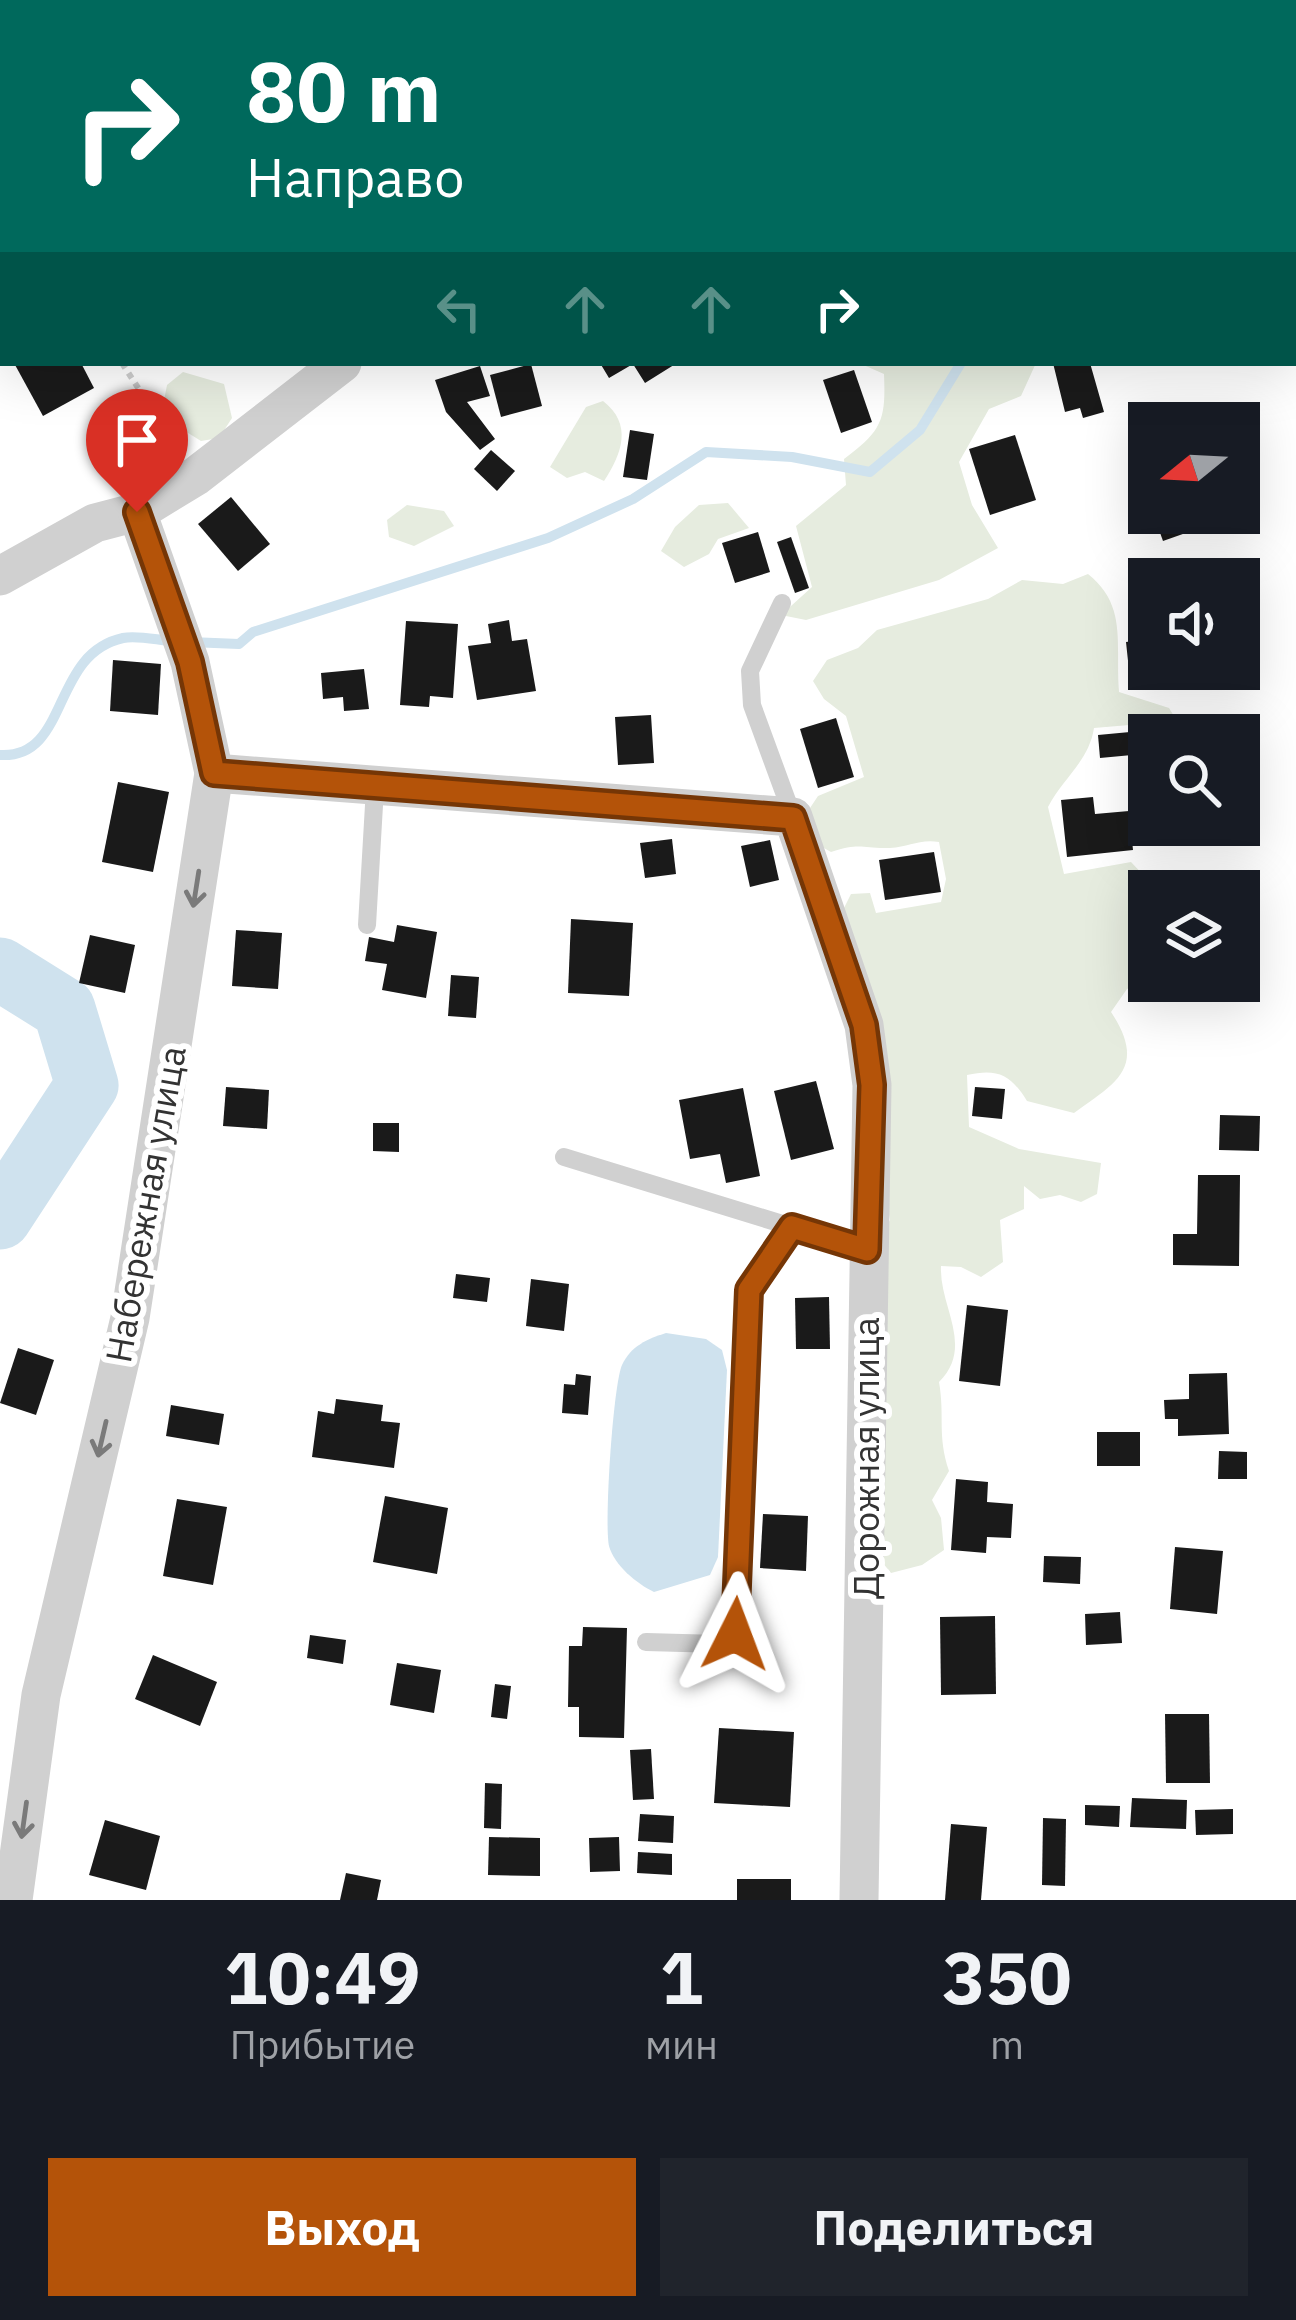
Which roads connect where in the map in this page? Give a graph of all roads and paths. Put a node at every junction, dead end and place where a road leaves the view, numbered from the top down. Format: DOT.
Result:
graph roads {
  1 [pos="124,366"];
  2 [pos="338,366"];
  3 [pos="196,476"];
  4 [pos="137,512"];
  5 [pos="0,576"];
  6 [pos="782,602"];
  7 [pos="214,773"];
  8 [pos="375,788"];
  9 [pos="793,818"];
  10 [pos="367,925"];
  11 [pos="564,1157"];
  12 [pos="792,1227"];
  13 [pos="867,1250"];
  14 [pos="646,1642"];
  15 [pos="13,1900"];
  16 [pos="859,1900"];
  1 -- 3 [label="path"];
  2 -- 3 [label="street"];
  3 -- 4 [label="street"];
  4 -- 5 [label="street"];
  4 -- 7 [label="street, Набережная улица"];
  6 -- 9 [label="lane"];
  7 -- 8 [label="street"];
  7 -- 15 [label="street, Набережная улица, one-way"];
  8 -- 9 [label="street"];
  8 -- 10 [label="lane"];
  9 -- 13 [label="street, Дорожная улица"];
  11 -- 12 [label="lane"];
  12 -- 13 [label="lane"];
  12 -- 14 [label="lane"];
  13 -- 16 [label="street, Дорожная улица"];
}
